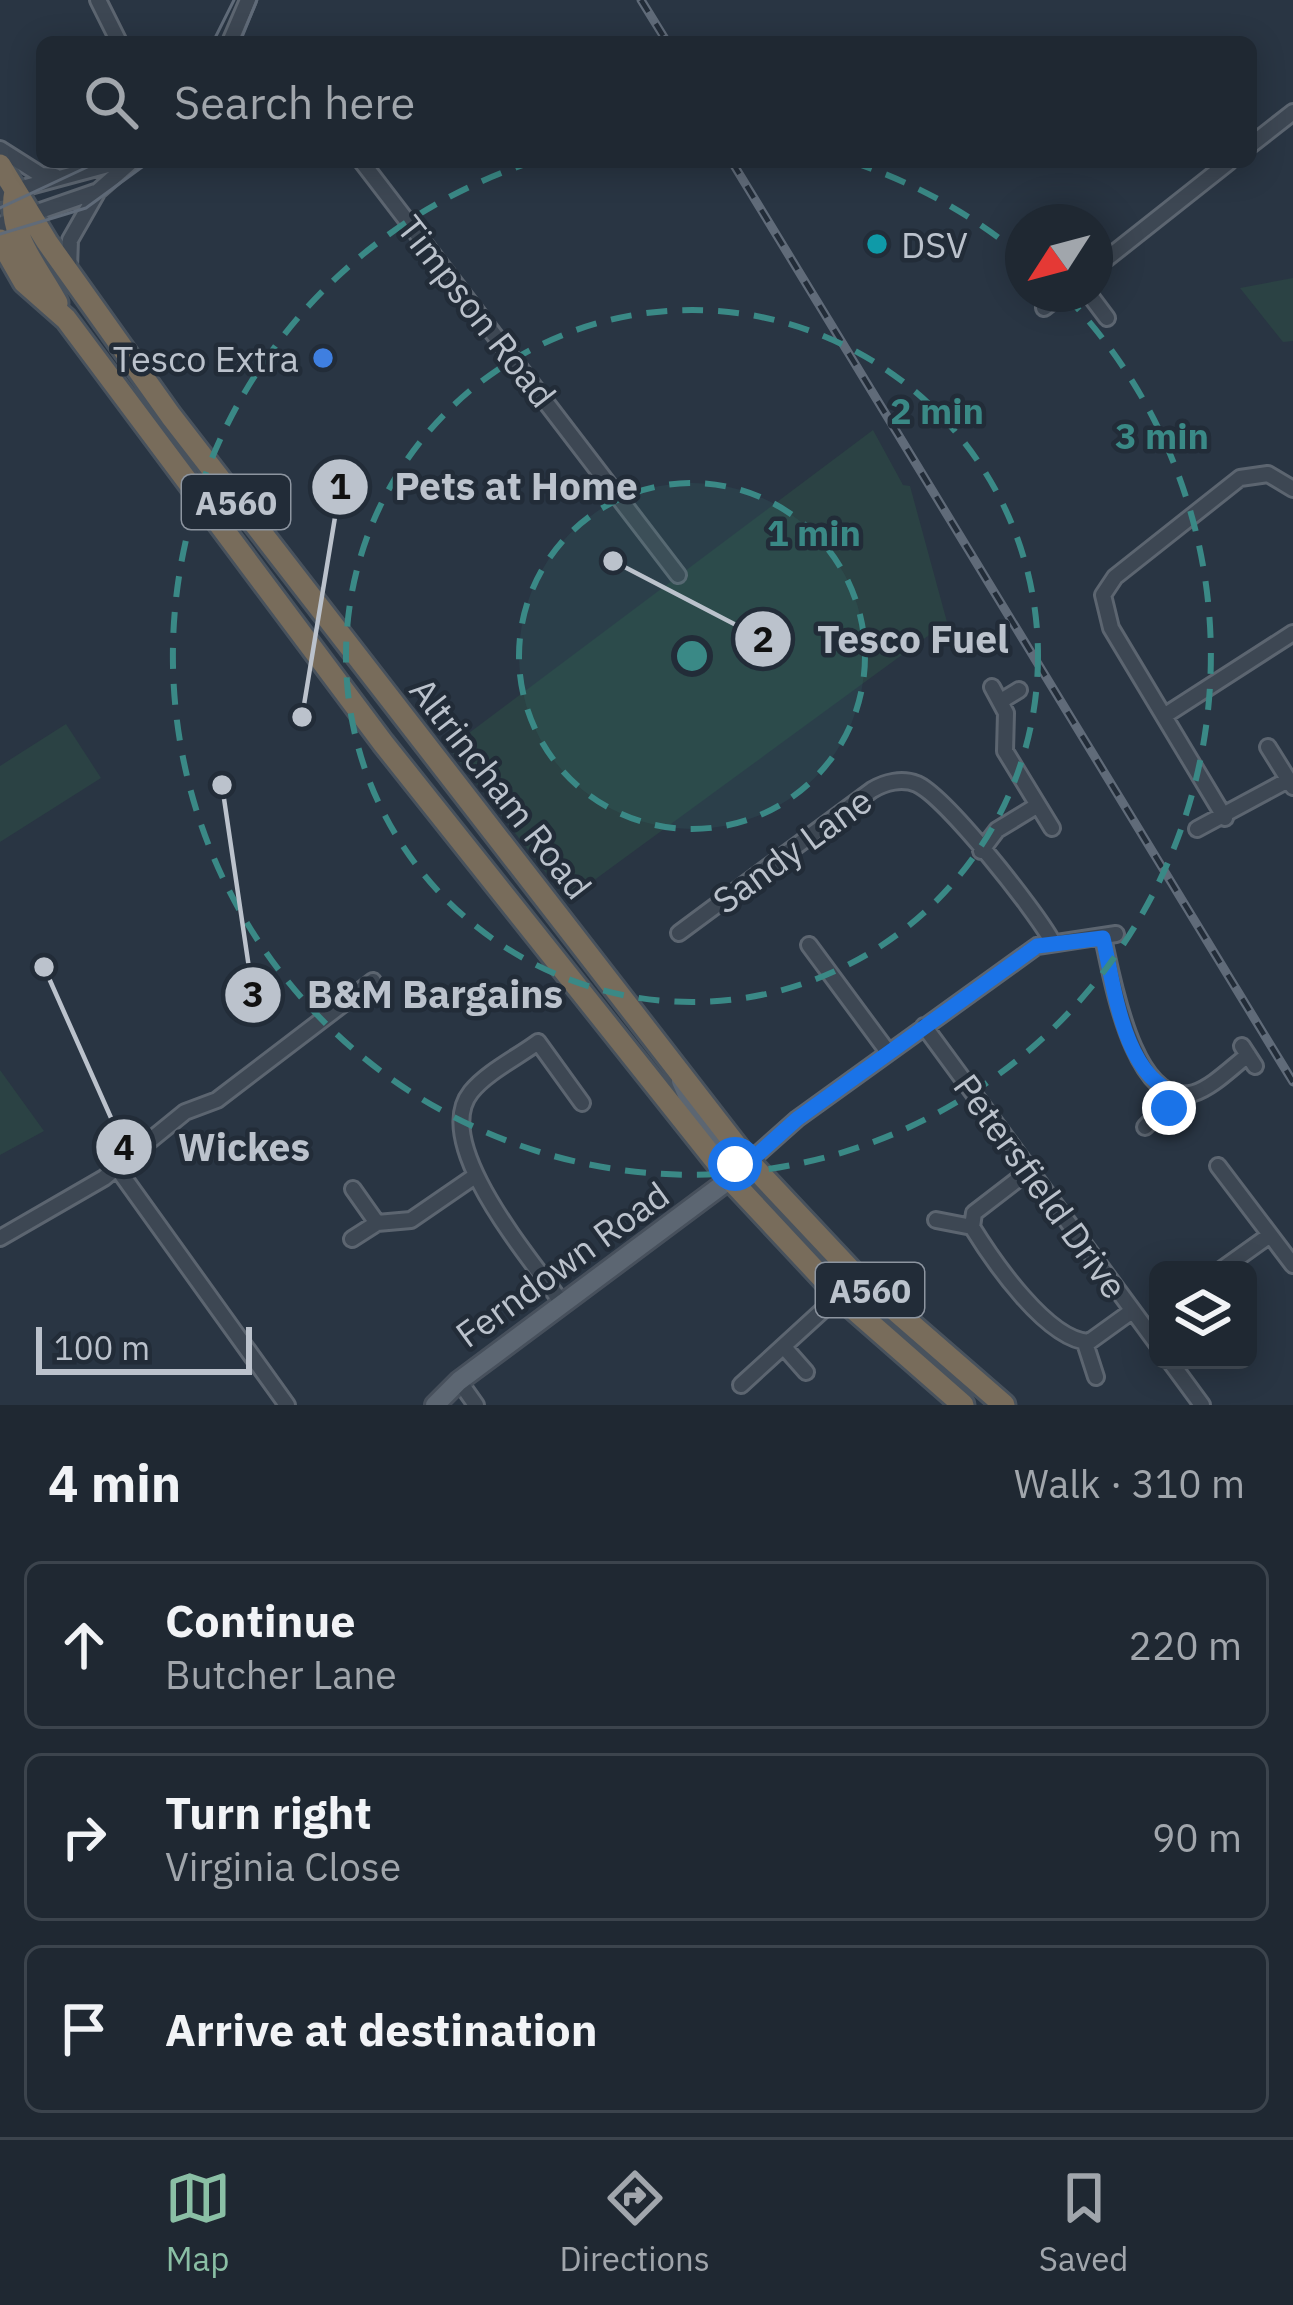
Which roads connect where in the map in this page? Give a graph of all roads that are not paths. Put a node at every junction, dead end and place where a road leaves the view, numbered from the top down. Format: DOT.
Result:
graph roads {
  1 [pos="98,0"];
  2 [pos="248,0"];
  3 [pos="116,36"];
  4 [pos="233,36"];
  5 [pos="1293,112"];
  6 [pos="1257,140"];
  7 [pos="0,148"];
  8 [pos="0,166"];
  9 [pos="99,168"];
  10 [pos="124,168"];
  11 [pos="367,168"];
  12 [pos="1221,168"];
  13 [pos="66,178"];
  14 [pos="98,191"];
  15 [pos="7,193"];
  16 [pos="15,219"];
  17 [pos="0,240"];
  18 [pos="1113,254"];
  19 [pos="0,268"];
  20 [pos="70,276"];
  21 [pos="24,282"];
  22 [pos="1102,312"];
  23 [pos="1107,318"];
  24 [pos="66,319"];
  25 [pos="1293,489"];
  26 [pos="678,575"];
  27 [pos="1293,633"];
  28 [pos="1018,690"];
  29 [pos="1164,716"];
  30 [pos="1268,747"];
  31 [pos="1291,784"];
  32 [pos="1038,805"];
  33 [pos="1225,818"];
  34 [pos="1052,828"];
  35 [pos="1197,829"];
  36 [pos="981,851"];
  37 [pos="679,933"];
  38 [pos="1052,941"];
  39 [pos="809,945"];
  40 [pos="373,981"];
  41 [pos="924,1026"];
  42 [pos="889,1052"];
  43 [pos="1248,1056"];
  44 [pos="679,1071"];
  45 [pos="1178,1094"];
  46 [pos="583,1103"];
  47 [pos="1145,1127"];
  48 [pos="749,1162"];
  49 [pos="1218,1166"];
  50 [pos="118,1168"];
  51 [pos="1030,1170"];
  52 [pos="475,1176"];
  53 [pos="730,1179"];
  54 [pos="353,1189"];
  55 [pos="936,1220"];
  56 [pos="377,1222"];
  57 [pos="972,1227"];
  58 [pos="1270,1235"];
  59 [pos="0,1238"];
  60 [pos="352,1239"];
  61 [pos="1234,1261"];
  62 [pos="1293,1265"];
  63 [pos="857,1278"];
  64 [pos="840,1298"];
  65 [pos="562,1303"];
  66 [pos="1132,1311"];
  67 [pos="1149,1322"];
  68 [pos="1144,1326"];
  69 [pos="1149,1333"];
  70 [pos="1085,1342"];
  71 [pos="784,1347"];
  72 [pos="1176,1369"];
  73 [pos="806,1372"];
  74 [pos="1096,1377"];
  75 [pos="459,1381"];
  76 [pos="979,1384"];
  77 [pos="741,1385"];
  78 [pos="287,1405"];
  79 [pos="434,1405"];
  80 [pos="476,1405"];
  81 [pos="962,1405"];
  82 [pos="1004,1405"];
  83 [pos="1202,1405"];
  1 -- 3 [label="street"];
  2 -- 4 [label="street"];
  5 -- 6 [label="street"];
  7 -- 13 [label="street"];
  8 -- 15 [label="highway, Altrincham Road / A560"];
  9 -- 13 [label="street"];
  10 -- 14 [label="street"];
  11 -- 26 [label="street, Timpson Road"];
  12 -- 18 [label="street"];
  13 -- 15 [label="street"];
  14 -- 16 [label="street"];
  14 -- 20 [label="street"];
  15 -- 16 [label="highway, Altrincham Road / A560"];
  16 -- 20 [label="highway, Altrincham Road / A560"];
  16 -- 24 [label="highway"];
  17 -- 21 [label="highway, Altrincham Road / A560"];
  19 -- 21 [label="street"];
  20 -- 44 [label="highway, Altrincham Road / A560"];
  21 -- 24 [label="highway, Altrincham Road / A560"];
  22 -- 23 [label="street"];
  24 -- 53 [label="highway, Altrincham Road / A560"];
  25 -- 29 [label="street"];
  27 -- 29 [label="street"];
  28 -- 32 [label="street"];
  29 -- 33 [label="street"];
  30 -- 31 [label="street"];
  31 -- 33 [label="street"];
  32 -- 34 [label="street"];
  32 -- 36 [label="street"];
  33 -- 35 [label="street"];
  36 -- 37 [label="street, Sandy Lane"];
  36 -- 38 [label="street, Sandy Lane"];
  38 -- 41 [label="street"];
  38 -- 45 [label="street"];
  39 -- 42 [label="street"];
  40 -- 50 [label="street"];
  41 -- 42 [label="street"];
  41 -- 51 [label="street, Petersfield Drive"];
  42 -- 48 [label="street"];
  43 -- 45 [label="street"];
  44 -- 48 [label="highway, Altrincham Road / A560"];
  44 -- 53 [label="main road"];
  45 -- 47 [label="street"];
  46 -- 52 [label="street"];
  48 -- 53 [label="street"];
  48 -- 63 [label="highway, Altrincham Road / A560"];
  49 -- 58 [label="street"];
  50 -- 59 [label="street"];
  50 -- 78 [label="street"];
  51 -- 57 [label="street"];
  51 -- 66 [label="street, Petersfield Drive"];
  52 -- 56 [label="street"];
  52 -- 65 [label="street"];
  53 -- 64 [label="highway, Altrincham Road / A560"];
  53 -- 65 [label="main road, Ferndown Road"];
  54 -- 56 [label="street"];
  55 -- 57 [label="street"];
  56 -- 60 [label="street"];
  57 -- 70 [label="street"];
  58 -- 61 [label="street"];
  58 -- 62 [label="street"];
  63 -- 64 [label="street"];
  63 -- 76 [label="highway, Altrincham Road / A560"];
  64 -- 71 [label="street"];
  64 -- 81 [label="highway, Altrincham Road / A560"];
  65 -- 75 [label="main road, Ferndown Road"];
  66 -- 68 [label="street, Petersfield Drive"];
  66 -- 70 [label="street"];
  67 -- 68 [label="street"];
  68 -- 69 [label="street, Petersfield Drive"];
  70 -- 74 [label="street"];
  71 -- 73 [label="street"];
  71 -- 77 [label="street"];
  72 -- 83 [label="street"];
  75 -- 79 [label="main road, Ferndown Road"];
  75 -- 80 [label="street"];
  76 -- 81 [label="street"];
  76 -- 82 [label="highway, Altrincham Road / A560"];
}
